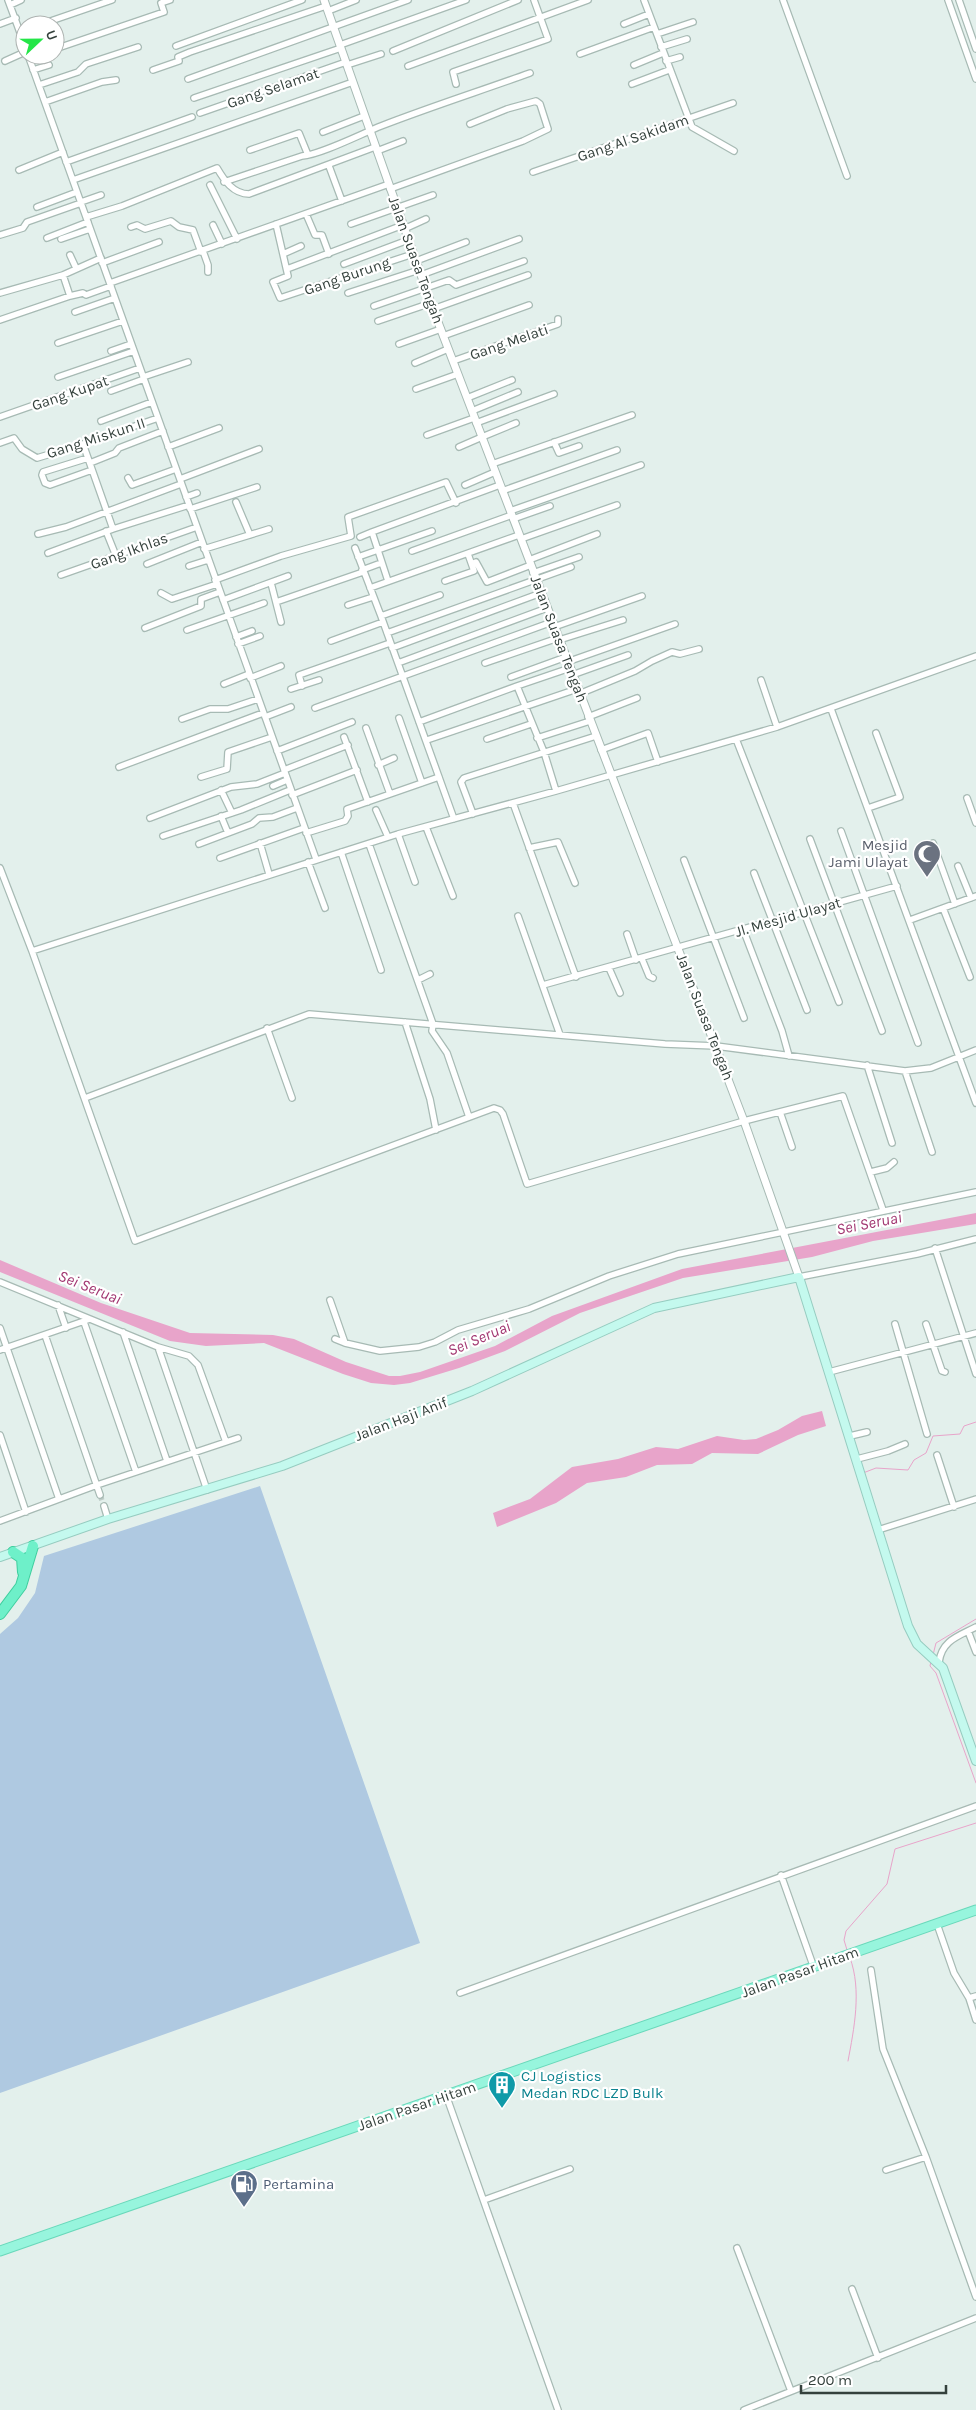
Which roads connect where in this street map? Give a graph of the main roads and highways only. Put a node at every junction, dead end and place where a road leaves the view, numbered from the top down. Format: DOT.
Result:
graph roads {
  1 [pos="33,1546"];
  2 [pos="13,1552"];
  3 [pos="0,1558"];
  4 [pos="0,1613"];
  5 [pos="976,1761"];
  6 [pos="976,1910"];
  7 [pos="0,2251"];
  1 -- 2 [label="main road, Jalan Haji Anif"];
  1 -- 4 [label="highway"];
  1 -- 5 [label="main road, Jalan Haji Anif"];
  2 -- 3 [label="main road, Jalan Haji Anif"];
  2 -- 4 [label="highway"];
  6 -- 7 [label="main road, Jalan Pasar Hitam"];
}
